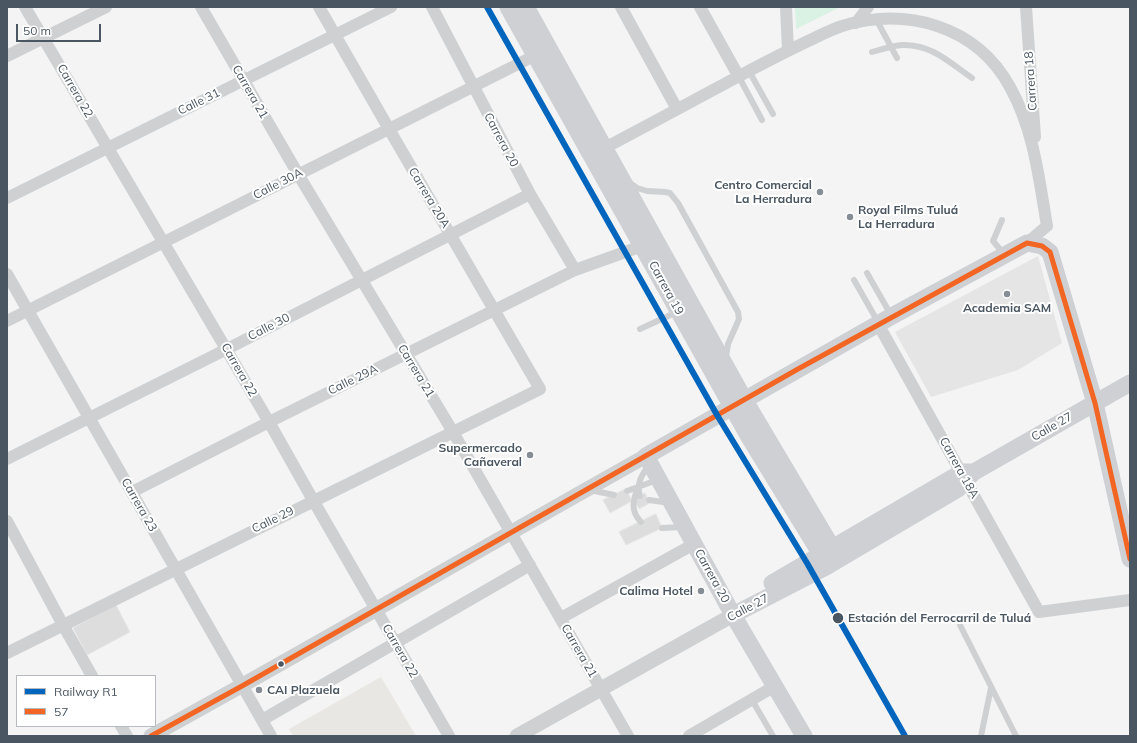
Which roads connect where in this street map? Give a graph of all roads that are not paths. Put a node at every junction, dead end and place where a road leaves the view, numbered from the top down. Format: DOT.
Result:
graph roads {
  1 [pos="24,7"];
  2 [pos="106,7"];
  3 [pos="201,7"];
  4 [pos="319,7"];
  5 [pos="391,7"];
  6 [pos="432,7"];
  7 [pos="508,7"];
  8 [pos="526,7"];
  9 [pos="620,7"];
  10 [pos="700,7"];
  11 [pos="786,7"];
  12 [pos="868,7"];
  13 [pos="1026,7"];
  14 [pos="876,19"];
  15 [pos="856,23"];
  16 [pos="336,35"];
  17 [pos="44,38"];
  18 [pos="891,47"];
  19 [pos="788,50"];
  20 [pos="542,52"];
  21 [pos="872,52"];
  22 [pos="7,56"];
  23 [pos="897,58"];
  24 [pos="744,74"];
  25 [pos="972,78"];
  26 [pos="243,80"];
  27 [pos="472,87"];
  28 [pos="677,110"];
  29 [pos="773,114"];
  30 [pos="762,120"];
  31 [pos="388,129"];
  32 [pos="108,147"];
  33 [pos="598,152"];
  34 [pos="1036,154"];
  35 [pos="615,167"];
  36 [pos="298,174"];
  37 [pos="530,194"];
  38 [pos="7,198"];
  39 [pos="1002,220"];
  40 [pos="451,234"];
  41 [pos="163,242"];
  42 [pos="1027,243"];
  43 [pos="642,246"];
  44 [pos="1005,255"];
  45 [pos="575,270"];
  46 [pos="867,273"];
  47 [pos="7,274"];
  48 [pos="361,279"];
  49 [pos="854,280"];
  50 [pos="28,309"];
  51 [pos="494,310"];
  52 [pos="679,311"];
  53 [pos="885,320"];
  54 [pos="7,321"];
  55 [pos="640,330"];
  56 [pos="226,349"];
  57 [pos="406,354"];
  58 [pos="728,371"];
  59 [pos="1130,382"];
  60 [pos="540,389"];
  61 [pos="738,403"];
  62 [pos="1095,403"];
  63 [pos="90,417"];
  64 [pos="269,422"];
  65 [pos="453,432"];
  66 [pos="7,458"];
  67 [pos="648,460"];
  68 [pos="967,475"];
  69 [pos="659,480"];
  70 [pos="638,487"];
  71 [pos="586,490"];
  72 [pos="627,491"];
  73 [pos="132,492"];
  74 [pos="614,495"];
  75 [pos="640,496"];
  76 [pos="313,500"];
  77 [pos="649,500"];
  78 [pos="672,504"];
  79 [pos="7,521"];
  80 [pos="641,522"];
  81 [pos="685,527"];
  82 [pos="662,528"];
  83 [pos="511,531"];
  84 [pos="1128,538"];
  85 [pos="694,544"];
  86 [pos="830,557"];
  87 [pos="1130,559"];
  88 [pos="530,565"];
  89 [pos="176,568"];
  90 [pos="1130,600"];
  91 [pos="375,609"];
  92 [pos="731,611"];
  93 [pos="561,618"];
  94 [pos="63,625"];
  95 [pos="960,625"];
  96 [pos="395,643"];
  97 [pos="7,653"];
  98 [pos="91,675"];
  99 [pos="242,686"];
  100 [pos="775,686"];
  101 [pos="601,688"];
  102 [pos="991,688"];
  103 [pos="752,700"];
  104 [pos="262,720"];
  105 [pos="122,727"];
  106 [pos="127,736"];
  107 [pos="151,736"];
  108 [pos="272,736"];
  109 [pos="449,736"];
  110 [pos="517,736"];
  111 [pos="628,736"];
  112 [pos="689,736"];
  113 [pos="773,736"];
  114 [pos="804,736"];
  115 [pos="981,736"];
  116 [pos="1016,736"];
  1 -- 17 [label="street, Carrera 22"];
  2 -- 17 [label="street"];
  3 -- 26 [label="street, Carrera 21"];
  4 -- 16 [label="street, Carrera 20A"];
  5 -- 16 [label="street, Calle 31"];
  6 -- 27 [label="street, Carrera 20"];
  7 -- 20 [label="main road, Carrera 19"];
  8 -- 20 [label="main road, Carrera 19"];
  9 -- 28 [label="street"];
  10 -- 24 [label="street"];
  11 -- 19 [label="street"];
  12 -- 15 [label="street"];
  13 -- 34 [label="street, Carrera 18"];
  14 -- 15 [label="street"];
  14 -- 18 [label="lane"];
  14 -- 34 [label="street"];
  15 -- 19 [label="street"];
  16 -- 26 [label="street, Calle 31"];
  16 -- 31 [label="street, Carrera 20A"];
  17 -- 22 [label="street"];
  17 -- 32 [label="street, Carrera 22"];
  18 -- 21 [label="lane"];
  18 -- 23 [label="lane"];
  18 -- 25 [label="lane"];
  19 -- 24 [label="street"];
  20 -- 27 [label="street, Calle 30A"];
  20 -- 33 [label="main road, Carrera 19"];
  24 -- 28 [label="street"];
  24 -- 29 [label="lane"];
  24 -- 30 [label="lane"];
  26 -- 32 [label="street, Calle 31"];
  26 -- 36 [label="street, Carrera 21"];
  27 -- 31 [label="street, Calle 30A"];
  27 -- 37 [label="street, Carrera 20"];
  28 -- 33 [label="street"];
  31 -- 36 [label="street, Calle 30A"];
  31 -- 40 [label="street, Carrera 20A"];
  32 -- 38 [label="street, Calle 31"];
  32 -- 41 [label="street, Carrera 22"];
  33 -- 35 [label="main road, Carrera 19"];
  33 -- 43 [label="main road, Carrera 19"];
  34 -- 42 [label="street"];
  35 -- 58 [label="main road, Carrera 19"];
  35 -- 58 [label="lane"];
  36 -- 41 [label="street, Calle 30A"];
  36 -- 48 [label="street, Carrera 21"];
  37 -- 40 [label="street, Calle 30"];
  37 -- 45 [label="street, Carrera 20"];
  39 -- 44 [label="lane"];
  40 -- 48 [label="street, Calle 30"];
  40 -- 51 [label="street, Carrera 20A"];
  41 -- 50 [label="street, Calle 30A"];
  41 -- 56 [label="street, Carrera 22"];
  42 -- 44 [label="main road"];
  42 -- 62 [label="main road"];
  43 -- 45 [label="street, Calle 29A"];
  43 -- 52 [label="main road, Carrera 19"];
  44 -- 53 [label="main road"];
  45 -- 51 [label="street, Calle 29A"];
  46 -- 53 [label="lane"];
  47 -- 50 [label="street, Carrera 23"];
  48 -- 56 [label="street, Calle 30"];
  48 -- 57 [label="street, Carrera 21"];
  49 -- 53 [label="lane"];
  50 -- 54 [label="street, Calle 30A"];
  50 -- 63 [label="street, Carrera 23"];
  51 -- 57 [label="street, Calle 29A"];
  51 -- 60 [label="street, Carrera 20A"];
  52 -- 55 [label="lane"];
  52 -- 61 [label="main road, Carrera 19"];
  53 -- 61 [label="main road"];
  53 -- 68 [label="street, Carrera 18A"];
  56 -- 63 [label="street, Calle 30"];
  56 -- 64 [label="street, Carrera 22"];
  57 -- 64 [label="street, Calle 29A"];
  57 -- 65 [label="street, Carrera 21"];
  58 -- 61 [label="main road, Carrera 19"];
  59 -- 62 [label="main road, Calle 27"];
  60 -- 65 [label="street, Calle 29"];
  61 -- 67 [label="main road"];
  61 -- 86 [label="main road, Carrera 19"];
  62 -- 68 [label="main road, Calle 27"];
  62 -- 84 [label="main road"];
  63 -- 66 [label="street, Calle 30"];
  63 -- 73 [label="street, Carrera 23"];
  64 -- 73 [label="street, Calle 29A"];
  64 -- 76 [label="street, Carrera 22"];
  65 -- 76 [label="street, Calle 29"];
  65 -- 83 [label="street, Carrera 21"];
  67 -- 69 [label="main road, Carrera 20"];
  67 -- 70 [label="lane"];
  67 -- 71 [label="street"];
  68 -- 86 [label="main road, Calle 27"];
  68 -- 90 [label="street, Carrera 18A"];
  69 -- 70 [label="lane"];
  69 -- 78 [label="main road, Carrera 20"];
  70 -- 72 [label="lane"];
  70 -- 75 [label="lane"];
  70 -- 80 [label="lane"];
  71 -- 74 [label="lane"];
  71 -- 83 [label="street"];
  73 -- 89 [label="street, Carrera 23"];
  76 -- 89 [label="street, Calle 29"];
  76 -- 91 [label="street, Carrera 22"];
  77 -- 78 [label="lane"];
  78 -- 81 [label="main road, Carrera 20"];
  79 -- 94 [label="street"];
  81 -- 82 [label="lane"];
  81 -- 85 [label="main road, Carrera 20"];
  83 -- 88 [label="street, Carrera 21"];
  83 -- 91 [label="street"];
  84 -- 87 [label="main road"];
  85 -- 92 [label="main road, Carrera 20"];
  85 -- 93 [label="street"];
  86 -- 92 [label="main road, Calle 27"];
  88 -- 93 [label="street, Carrera 21"];
  88 -- 96 [label="street"];
  89 -- 94 [label="street, Calle 29"];
  89 -- 99 [label="street, Carrera 23"];
  91 -- 96 [label="street, Carrera 22"];
  91 -- 99 [label="street"];
  92 -- 100 [label="main road, Carrera 20"];
  92 -- 101 [label="street, Calle 27"];
  93 -- 101 [label="street, Carrera 21"];
  94 -- 97 [label="street, Calle 29"];
  94 -- 98 [label="street"];
  95 -- 102 [label="lane"];
  96 -- 104 [label="street"];
  96 -- 109 [label="street, Carrera 22"];
  99 -- 104 [label="street, Carrera 23"];
  99 -- 107 [label="street"];
  100 -- 103 [label="street"];
  100 -- 114 [label="main road, Carrera 20"];
  101 -- 110 [label="street, Calle 27"];
  101 -- 111 [label="street, Carrera 21"];
  102 -- 115 [label="lane"];
  102 -- 116 [label="lane"];
  103 -- 112 [label="street"];
  103 -- 113 [label="lane"];
  104 -- 108 [label="street, Carrera 23"];
  105 -- 106 [label="street"];
}
